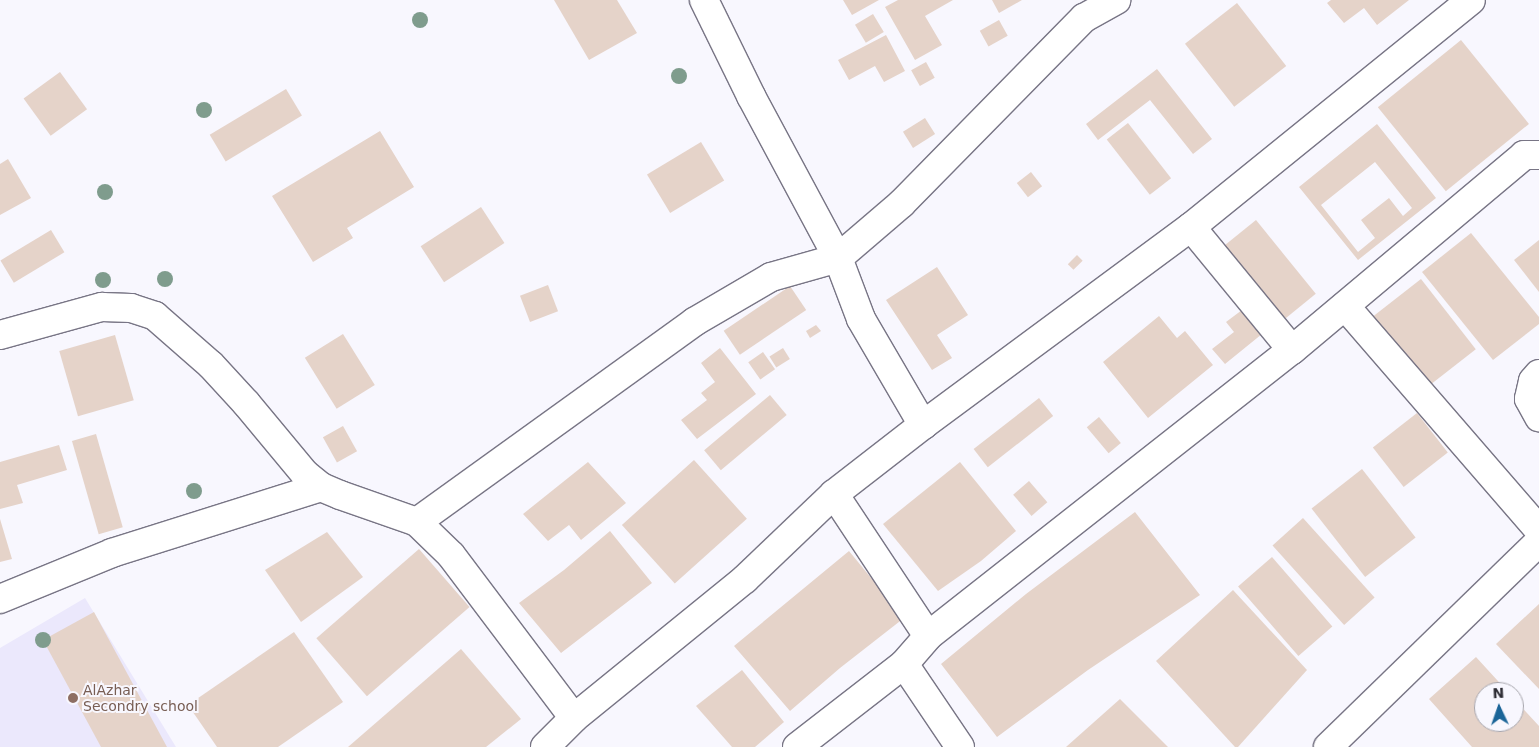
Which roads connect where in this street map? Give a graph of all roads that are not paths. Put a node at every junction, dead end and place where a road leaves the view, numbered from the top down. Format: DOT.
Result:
graph roads {
  1 [pos="704,0"];
  2 [pos="1116,0"];
  3 [pos="1471,0"];
  4 [pos="1539,155"];
  5 [pos="1191,227"];
  6 [pos="838,258"];
  7 [pos="1345,306"];
  8 [pos="2,327"];
  9 [pos="1292,350"];
  10 [pos="1539,374"];
  11 [pos="1539,417"];
  12 [pos="923,425"];
  13 [pos="321,487"];
  14 [pos="834,494"];
  15 [pos="417,522"];
  16 [pos="1539,530"];
  17 [pos="1539,542"];
  18 [pos="0,599"];
  19 [pos="928,636"];
  20 [pos="904,664"];
  21 [pos="574,718"];
  22 [pos="545,747"];
  23 [pos="797,747"];
  24 [pos="960,747"];
  25 [pos="1328,747"];
  1 -- 6 [label="street"];
  2 -- 6 [label="street"];
  3 -- 5 [label="street"];
  4 -- 7 [label="street"];
  5 -- 9 [label="street"];
  5 -- 12 [label="street"];
  6 -- 12 [label="street"];
  6 -- 15 [label="street"];
  7 -- 9 [label="street"];
  7 -- 16 [label="street"];
  8 -- 13 [label="street"];
  9 -- 19 [label="street"];
  10 -- 11 [label="street"];
  12 -- 14 [label="street"];
  13 -- 15 [label="street"];
  13 -- 18 [label="street"];
  14 -- 19 [label="street"];
  14 -- 21 [label="street"];
  15 -- 21 [label="street"];
  17 -- 25 [label="street"];
  19 -- 20 [label="street"];
  20 -- 23 [label="street"];
  20 -- 24 [label="street"];
  21 -- 22 [label="street"];
}
